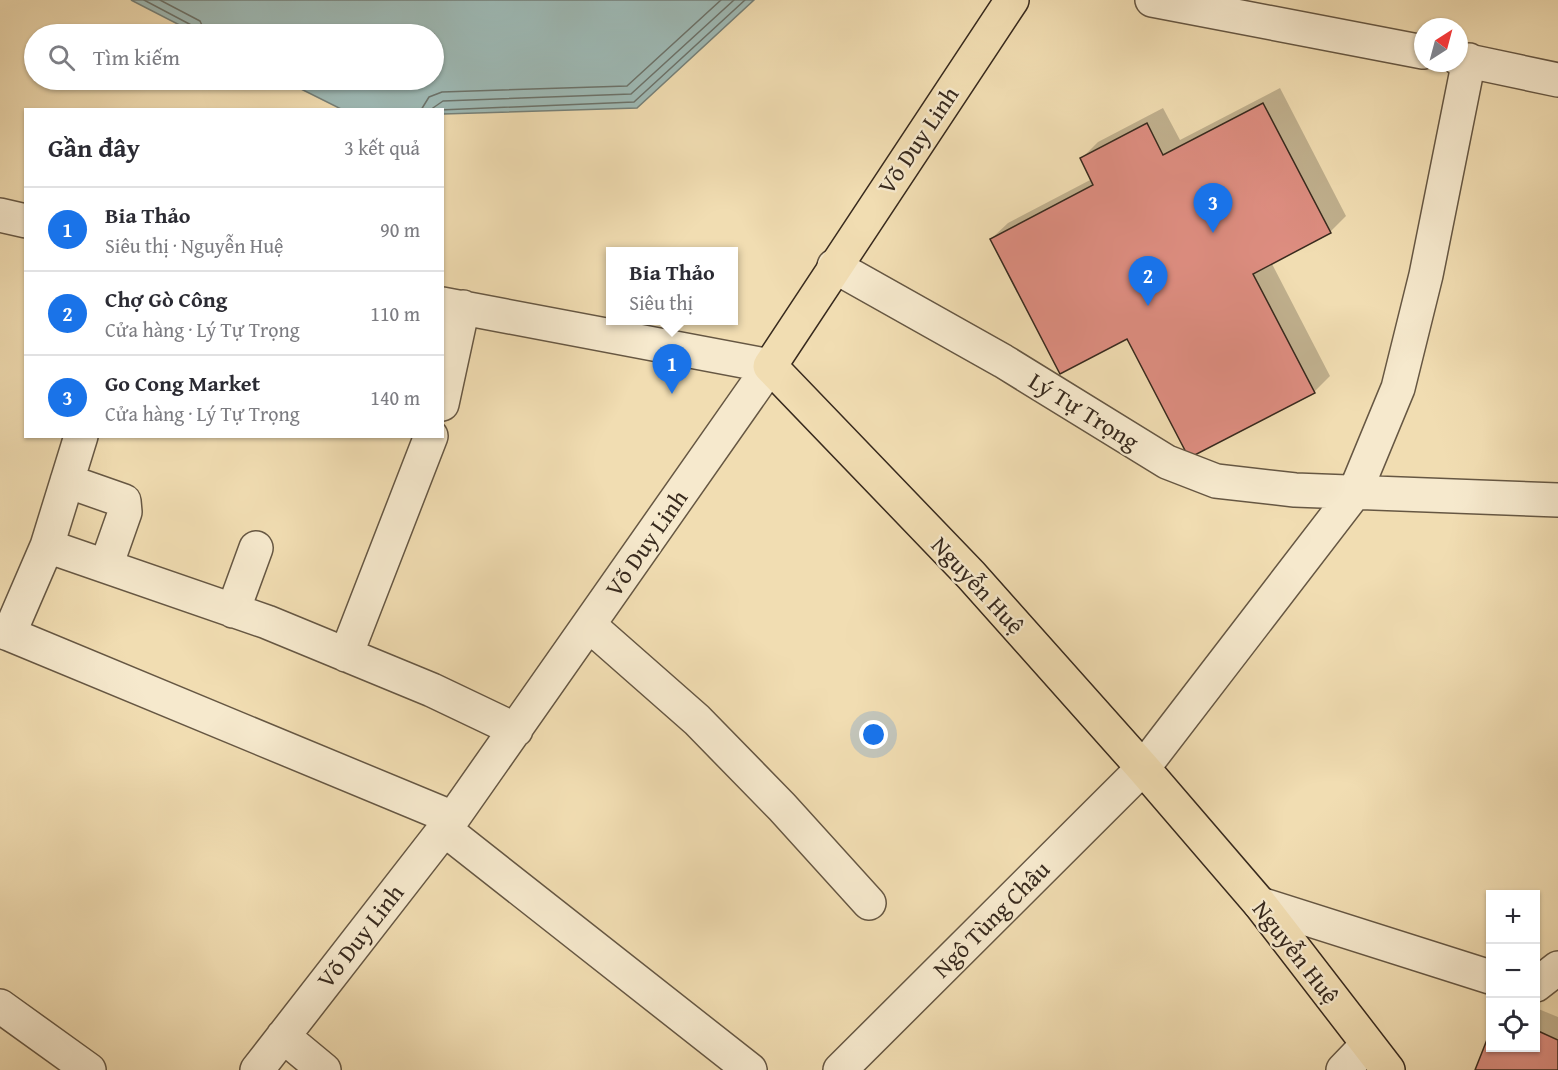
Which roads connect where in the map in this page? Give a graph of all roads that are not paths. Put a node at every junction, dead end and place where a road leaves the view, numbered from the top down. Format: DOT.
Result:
graph roads {
  1 [pos="1012,0"];
  2 [pos="1152,0"];
  3 [pos="1414,50"];
  4 [pos="1468,60"];
  5 [pos="1462,72"];
  6 [pos="1558,80"];
  7 [pos="0,215"];
  8 [pos="24,221"];
  9 [pos="834,266"];
  10 [pos="453,306"];
  11 [pos="770,366"];
  12 [pos="444,386"];
  13 [pos="80,438"];
  14 [pos="430,438"];
  15 [pos="67,481"];
  16 [pos="1355,492"];
  17 [pos="1558,500"];
  18 [pos="47,546"];
  19 [pos="256,548"];
  20 [pos="106,566"];
  21 [pos="233,611"];
  22 [pos="590,625"];
  23 [pos="5,632"];
  24 [pos="346,655"];
  25 [pos="516,730"];
  26 [pos="1143,768"];
  27 [pos="449,823"];
  28 [pos="869,903"];
  29 [pos="1260,904"];
  30 [pos="1558,968"];
  31 [pos="1486,975"];
  32 [pos="1540,982"];
  33 [pos="1540,992"];
  34 [pos="1558,998"];
  35 [pos="0,1006"];
  36 [pos="283,1036"];
  37 [pos="1367,1045"];
  38 [pos="89,1070"];
  39 [pos="257,1070"];
  40 [pos="324,1070"];
  41 [pos="750,1070"];
  42 [pos="840,1070"];
  43 [pos="1343,1070"];
  44 [pos="1388,1070"];
  1 -- 9 [label="main road, Võ Duy Linh"];
  2 -- 3 [label="street"];
  4 -- 6 [label="street"];
  5 -- 16 [label="street"];
  7 -- 8 [label="street"];
  9 -- 11 [label="main road, Võ Duy Linh"];
  9 -- 16 [label="street, Lý Tự Trọng"];
  10 -- 11 [label="street"];
  10 -- 12 [label="street"];
  11 -- 22 [label="street, Võ Duy Linh"];
  11 -- 26 [label="main road, Nguyễn Huệ"];
  13 -- 15 [label="street"];
  14 -- 24 [label="street"];
  15 -- 18 [label="street"];
  15 -- 20 [label="street"];
  16 -- 17 [label="street, Lý Tự Trọng"];
  16 -- 26 [label="street"];
  18 -- 20 [label="street"];
  18 -- 23 [label="street"];
  19 -- 21 [label="street"];
  20 -- 21 [label="street"];
  21 -- 24 [label="street"];
  22 -- 25 [label="street, Võ Duy Linh"];
  22 -- 28 [label="street"];
  23 -- 27 [label="street"];
  24 -- 25 [label="street"];
  25 -- 27 [label="street, Võ Duy Linh"];
  26 -- 29 [label="main road, Nguyễn Huệ"];
  26 -- 42 [label="street, Ngô Tùng Châu"];
  27 -- 36 [label="street, Võ Duy Linh"];
  27 -- 41 [label="street"];
  29 -- 31 [label="street"];
  29 -- 37 [label="main road, Nguyễn Huệ"];
  30 -- 32 [label="street"];
  33 -- 34 [label="street"];
  35 -- 38 [label="street"];
  36 -- 39 [label="street, Võ Duy Linh"];
  36 -- 40 [label="street"];
  37 -- 43 [label="street"];
  37 -- 44 [label="main road, Nguyễn Huệ"];
}
